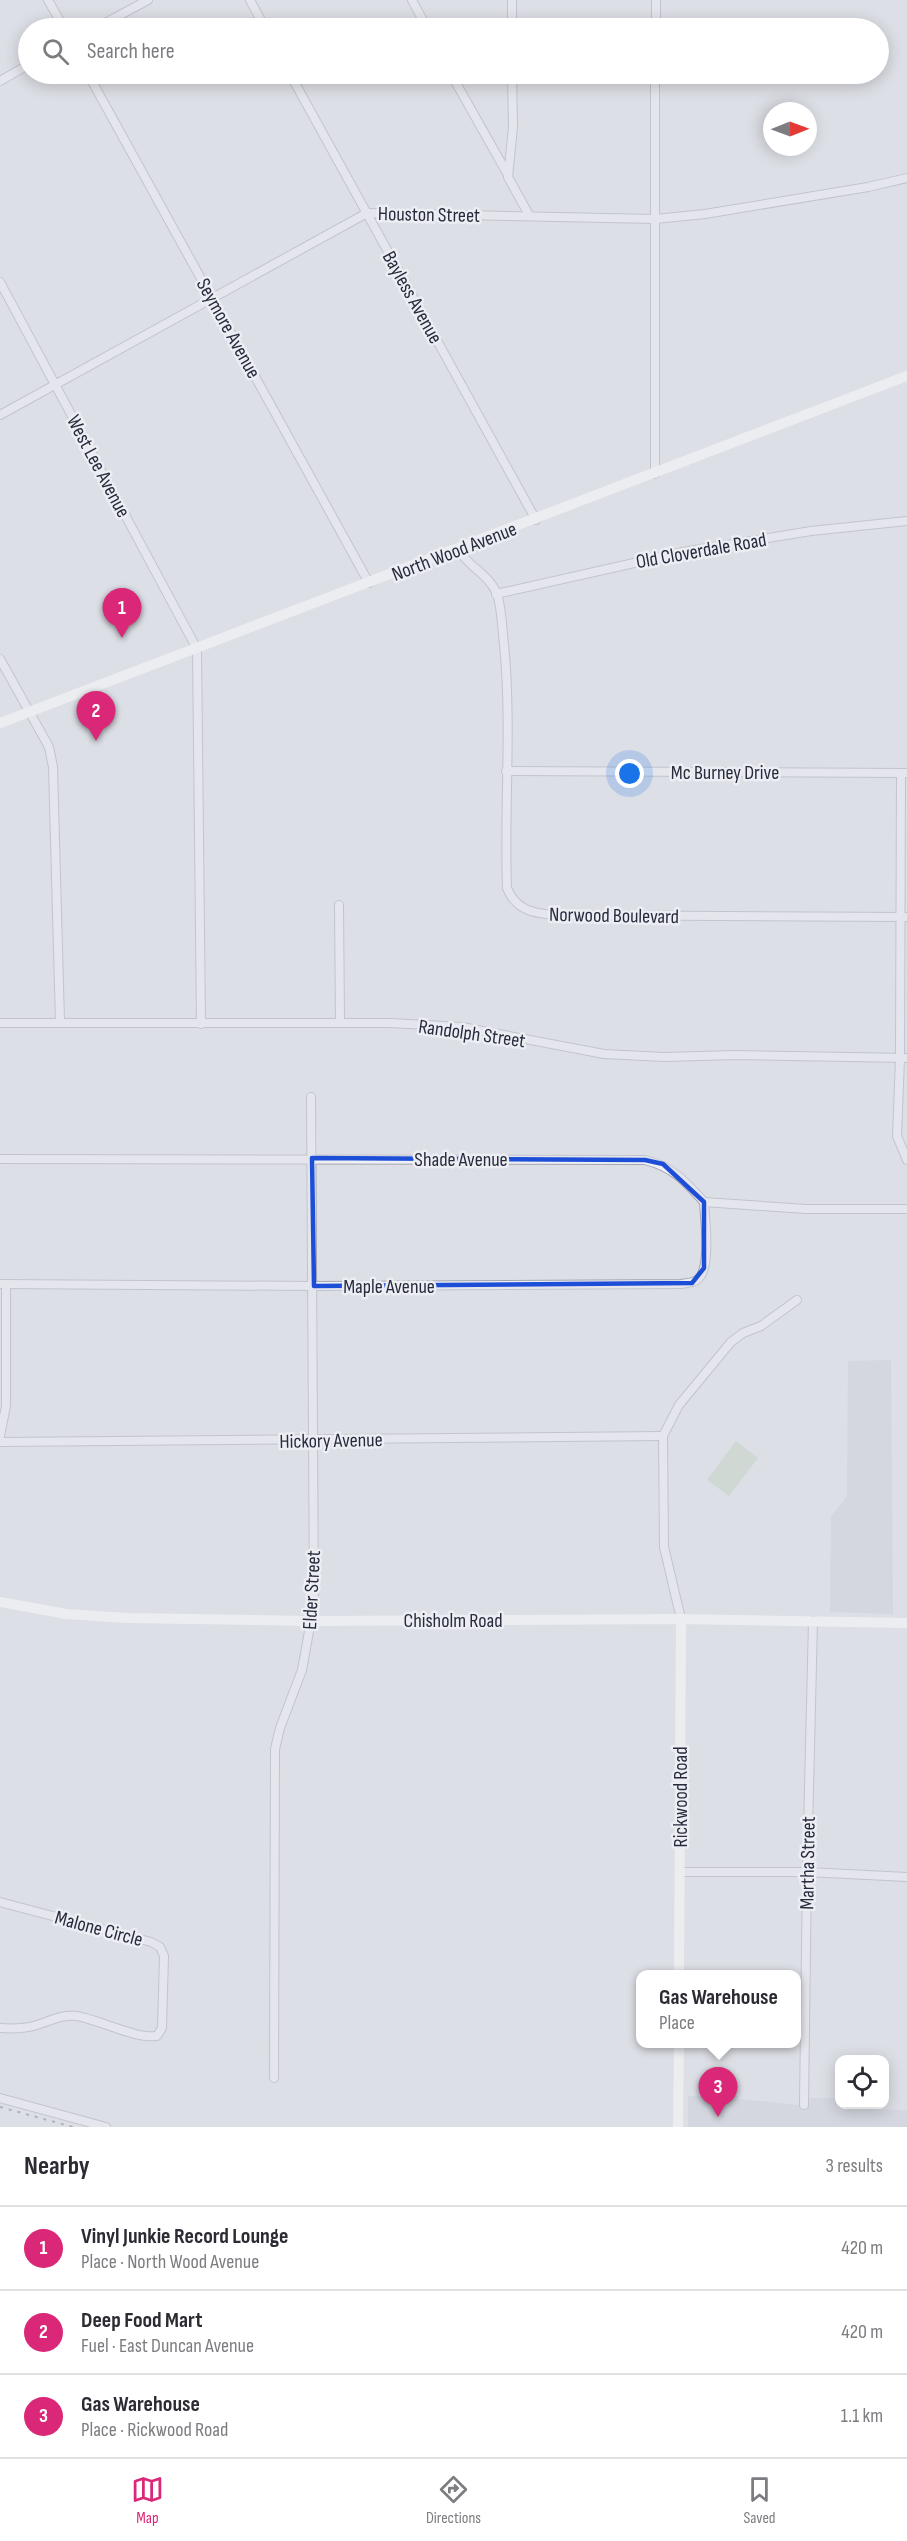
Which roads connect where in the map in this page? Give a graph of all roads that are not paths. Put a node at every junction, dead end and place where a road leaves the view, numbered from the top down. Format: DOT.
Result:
graph roads {
  1 [pos="48,0"];
  2 [pos="148,0"];
  3 [pos="250,0"];
  4 [pos="412,0"];
  5 [pos="512,0"];
  6 [pos="656,0"];
  7 [pos="58,18"];
  8 [pos="115,18"];
  9 [pos="260,18"];
  10 [pos="422,18"];
  11 [pos="512,18"];
  12 [pos="656,18"];
  13 [pos="18,71"];
  14 [pos="0,81"];
  15 [pos="94,84"];
  16 [pos="296,84"];
  17 [pos="457,84"];
  18 [pos="512,84"];
  19 [pos="656,84"];
  20 [pos="508,177"];
  21 [pos="907,178"];
  22 [pos="367,213"];
  23 [pos="529,215"];
  24 [pos="655,219"];
  25 [pos="0,282"];
  26 [pos="212,298"];
  27 [pos="907,376"];
  28 [pos="55,385"];
  29 [pos="0,415"];
  30 [pos="655,474"];
  31 [pos="536,520"];
  32 [pos="907,520"];
  33 [pos="458,549"];
  34 [pos="369,583"];
  35 [pos="496,594"];
  36 [pos="197,649"];
  37 [pos="0,659"];
  38 [pos="31,712"];
  39 [pos="0,723"];
  40 [pos="506,771"];
  41 [pos="904,773"];
  42 [pos="339,905"];
  43 [pos="904,917"];
  44 [pos="0,1023"];
  45 [pos="60,1023"];
  46 [pos="340,1023"];
  47 [pos="201,1024"];
  48 [pos="903,1058"];
  49 [pos="311,1097"];
  50 [pos="312,1158"];
  51 [pos="0,1159"];
  52 [pos="907,1160"];
  53 [pos="704,1202"];
  54 [pos="907,1209"];
  55 [pos="3,1284"];
  56 [pos="314,1286"];
  57 [pos="797,1300"];
  58 [pos="0,1436"];
  59 [pos="663,1436"];
  60 [pos="314,1440"];
  61 [pos="0,1442"];
  62 [pos="0,1602"];
  63 [pos="681,1619"];
  64 [pos="311,1621"];
  65 [pos="813,1621"];
  66 [pos="907,1623"];
  67 [pos="680,1872"];
  68 [pos="807,1872"];
  69 [pos="907,1876"];
  70 [pos="0,1902"];
  71 [pos="679,1970"];
  72 [pos="0,2028"];
  73 [pos="679,2048"];
  74 [pos="274,2078"];
  75 [pos="0,2098"];
  76 [pos="804,2105"];
  77 [pos="106,2127"];
  78 [pos="678,2127"];
  1 -- 7 [label="street"];
  2 -- 8 [label="street"];
  3 -- 9 [label="street"];
  4 -- 10 [label="street"];
  5 -- 11 [label="street"];
  6 -- 12 [label="street"];
  13 -- 14 [label="street"];
  15 -- 26 [label="street, Seymore Avenue"];
  16 -- 22 [label="street, Bayless Avenue"];
  17 -- 20 [label="street"];
  18 -- 20 [label="street"];
  19 -- 24 [label="street"];
  20 -- 23 [label="street"];
  21 -- 24 [label="street, Houston Street"];
  22 -- 23 [label="street, Houston Street"];
  22 -- 26 [label="street, Houston Street"];
  22 -- 31 [label="street, Bayless Avenue"];
  23 -- 24 [label="street, Houston Street"];
  24 -- 30 [label="street"];
  25 -- 28 [label="street, West Lee Avenue"];
  26 -- 28 [label="street, Houston Street"];
  26 -- 34 [label="street, Seymore Avenue"];
  27 -- 30 [label="main road, North Wood Avenue"];
  28 -- 29 [label="street, Houston Street"];
  28 -- 36 [label="street, West Lee Avenue"];
  30 -- 31 [label="main road, North Wood Avenue"];
  31 -- 33 [label="main road, North Wood Avenue"];
  32 -- 35 [label="street, Old Cloverdale Road"];
  33 -- 34 [label="main road, North Wood Avenue"];
  33 -- 35 [label="street, Norwood Boulevard"];
  34 -- 36 [label="main road, North Wood Avenue"];
  35 -- 40 [label="street, Norwood Boulevard"];
  36 -- 38 [label="main road, North Wood Avenue"];
  36 -- 47 [label="street"];
  37 -- 38 [label="street"];
  38 -- 39 [label="main road, North Wood Avenue"];
  38 -- 45 [label="street"];
  40 -- 41 [label="street, Mc Burney Drive"];
  40 -- 43 [label="street, Norwood Boulevard"];
  41 -- 43 [label="street"];
  42 -- 46 [label="street"];
  43 -- 48 [label="street"];
  44 -- 45 [label="street, Randolph Street"];
  45 -- 47 [label="street, Randolph Street"];
  46 -- 47 [label="street, Randolph Street"];
  46 -- 48 [label="street, Randolph Street"];
  48 -- 52 [label="street"];
  49 -- 50 [label="street, Elder Street"];
  50 -- 51 [label="street, Shade Avenue"];
  50 -- 53 [label="street, Shade Avenue"];
  50 -- 56 [label="street, Elder Street"];
  53 -- 54 [label="street"];
  53 -- 56 [label="street, Maple Avenue"];
  55 -- 56 [label="street, Maple Avenue"];
  55 -- 58 [label="street"];
  56 -- 60 [label="street, Elder Street"];
  57 -- 59 [label="street"];
  59 -- 60 [label="street, Hickory Avenue"];
  59 -- 63 [label="street"];
  60 -- 61 [label="street, Hickory Avenue"];
  60 -- 64 [label="street, Elder Street"];
  62 -- 64 [label="main road, Chisholm Road"];
  63 -- 64 [label="main road, Chisholm Road"];
  63 -- 65 [label="main road, Chisholm Road"];
  63 -- 67 [label="main road, Rickwood Road"];
  64 -- 74 [label="street, Elder Street"];
  65 -- 66 [label="main road, Chisholm Road"];
  65 -- 68 [label="street, Martha Street"];
  67 -- 68 [label="street"];
  67 -- 71 [label="main road, Rickwood Road"];
  68 -- 69 [label="street"];
  68 -- 76 [label="street, Martha Street"];
  70 -- 72 [label="street, Malone Circle"];
  73 -- 78 [label="main road"];
  75 -- 77 [label="street"];
}
